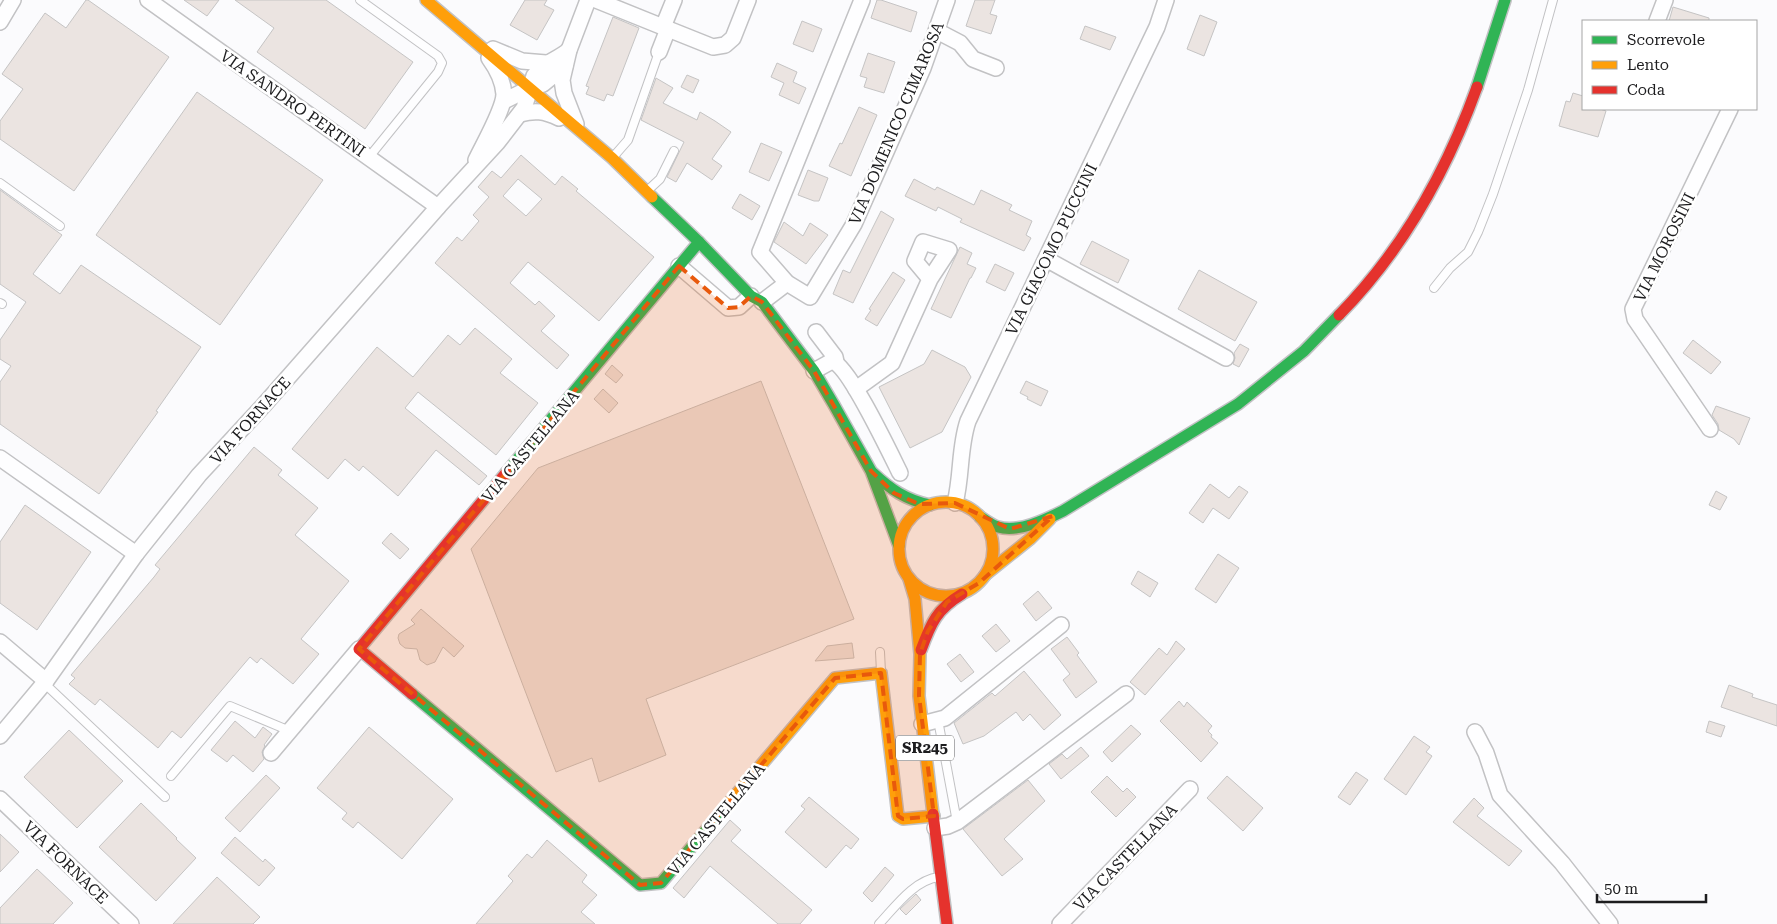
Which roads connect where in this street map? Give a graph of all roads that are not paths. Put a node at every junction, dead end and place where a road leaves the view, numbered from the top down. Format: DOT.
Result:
graph roads {
  1 [pos="13,0"];
  2 [pos="148,0"];
  3 [pos="360,0"];
  4 [pos="426,0"];
  5 [pos="588,0"];
  6 [pos="596,0"];
  7 [pos="674,0"];
  8 [pos="748,0"];
  9 [pos="862,0"];
  10 [pos="947,0"];
  11 [pos="1166,0"];
  12 [pos="1505,0"];
  13 [pos="1553,0"];
  14 [pos="1665,0"];
  15 [pos="1656,20"];
  16 [pos="0,22"];
  17 [pos="665,28"];
  18 [pos="937,31"];
  19 [pos="476,41"];
  20 [pos="569,50"];
  21 [pos="659,52"];
  22 [pos="546,63"];
  23 [pos="565,66"];
  24 [pos="996,68"];
  25 [pos="530,88"];
  26 [pos="504,101"];
  27 [pos="1730,110"];
  28 [pos="520,114"];
  29 [pos="578,128"];
  30 [pos="674,151"];
  31 [pos="369,157"];
  32 [pos="612,158"];
  33 [pos="470,173"];
  34 [pos="0,183"];
  35 [pos="647,191"];
  36 [pos="438,207"];
  37 [pos="60,226"];
  38 [pos="700,242"];
  39 [pos="1046,260"];
  40 [pos="679,266"];
  41 [pos="930,279"];
  42 [pos="787,283"];
  43 [pos="1434,288"];
  44 [pos="756,299"];
  45 [pos="816,332"];
  46 [pos="1226,358"];
  47 [pos="836,362"];
  48 [pos="814,371"];
  49 [pos="856,390"];
  50 [pos="1710,429"];
  51 [pos="0,458"];
  52 [pos="871,470"];
  53 [pos="900,473"];
  54 [pos="955,503"];
  55 [pos="930,505"];
  56 [pos="1053,516"];
  57 [pos="980,517"];
  58 [pos="899,546"];
  59 [pos="136,554"];
  60 [pos="986,575"];
  61 [pos="909,579"];
  62 [pos="962,594"];
  63 [pos="1061,626"];
  64 [pos="0,642"];
  65 [pos="360,650"];
  66 [pos="880,652"];
  67 [pos="920,654"];
  68 [pos="881,673"];
  69 [pos="45,682"];
  70 [pos="1126,694"];
  71 [pos="938,720"];
  72 [pos="922,724"];
  73 [pos="290,731"];
  74 [pos="1475,732"];
  75 [pos="0,736"];
  76 [pos="271,753"];
  77 [pos="171,776"];
  78 [pos="1190,789"];
  79 [pos="165,797"];
  80 [pos="0,799"];
  81 [pos="935,822"];
  82 [pos="957,822"];
  83 [pos="941,877"];
  84 [pos="131,924"];
  85 [pos="879,924"];
  86 [pos="947,924"];
  87 [pos="1060,924"];
  88 [pos="1610,924"];
  1 -- 16 [label="street"];
  2 -- 31 [label="street, VIA SANDRO PERTINI"];
  3 -- 31 [label="lane"];
  4 -- 19 [label="street"];
  5 -- 20 [label="street"];
  6 -- 17 [label="street"];
  7 -- 17 [label="street"];
  8 -- 17 [label="street"];
  9 -- 42 [label="street, VIA DOMENICO CIMAROSA"];
  10 -- 18 [label="street, VIA DOMENICO CIMAROSA"];
  11 -- 39 [label="street, VIA GIACOMO PUCCINI"];
  12 -- 56 [label="street"];
  13 -- 43 [label="lane"];
  14 -- 15 [label="street"];
  17 -- 21 [label="street"];
  18 -- 24 [label="street"];
  18 -- 42 [label="street, VIA DOMENICO CIMAROSA"];
  19 -- 22 [label="street"];
  19 -- 25 [label="street"];
  19 -- 26 [label="street"];
  20 -- 22 [label="street"];
  20 -- 23 [label="street"];
  21 -- 32 [label="lane"];
  22 -- 25 [label="street, VIA FORNACE"];
  23 -- 25 [label="street"];
  23 -- 29 [label="street"];
  25 -- 26 [label="street"];
  25 -- 28 [label="street, VIA FORNACE"];
  25 -- 29 [label="street"];
  26 -- 33 [label="street, VIA FORNACE"];
  27 -- 50 [label="street, VIA MOROSINI"];
  28 -- 29 [label="street"];
  28 -- 33 [label="street, VIA FORNACE"];
  29 -- 32 [label="street"];
  30 -- 35 [label="lane"];
  31 -- 36 [label="street, VIA SANDRO PERTINI"];
  32 -- 35 [label="street"];
  33 -- 36 [label="street, VIA FORNACE"];
  34 -- 37 [label="lane"];
  35 -- 38 [label="street"];
  36 -- 59 [label="street, VIA FORNACE"];
  38 -- 40 [label="street, VIA CASTELLANA"];
  38 -- 44 [label="street"];
  39 -- 46 [label="street"];
  39 -- 54 [label="street, VIA GIACOMO PUCCINI"];
  40 -- 44 [label="street"];
  40 -- 65 [label="street, VIA CASTELLANA"];
  41 -- 49 [label="street"];
  42 -- 44 [label="street"];
  44 -- 48 [label="street"];
  45 -- 47 [label="street"];
  47 -- 48 [label="street"];
  47 -- 49 [label="street"];
  48 -- 52 [label="street"];
  49 -- 53 [label="street"];
  51 -- 59 [label="street"];
  52 -- 55 [label="street"];
  52 -- 58 [label="street"];
  54 -- 55 [label="street"];
  54 -- 57 [label="street"];
  55 -- 58 [label="street"];
  56 -- 57 [label="street"];
  56 -- 60 [label="street"];
  57 -- 60 [label="street"];
  58 -- 61 [label="street"];
  59 -- 69 [label="street, VIA FORNACE"];
  60 -- 62 [label="street"];
  61 -- 62 [label="street"];
  61 -- 67 [label="street, SR245"];
  62 -- 67 [label="street, SR245"];
  63 -- 71 [label="street"];
  64 -- 69 [label="street"];
  65 -- 68 [label="street, VIA CASTELLANA"];
  65 -- 73 [label="street, VIA CASTELLANA"];
  66 -- 68 [label="lane"];
  67 -- 72 [label="street, SR245"];
  68 -- 81 [label="street"];
  69 -- 75 [label="street, VIA FORNACE"];
  69 -- 79 [label="lane"];
  70 -- 82 [label="street"];
  71 -- 72 [label="street"];
  71 -- 82 [label="lane"];
  72 -- 81 [label="street, SR245"];
  73 -- 76 [label="street, VIA CASTELLANA"];
  73 -- 77 [label="lane"];
  74 -- 88 [label="street"];
  78 -- 87 [label="street, VIA CASTELLANA"];
  80 -- 84 [label="street, VIA FORNACE"];
  81 -- 82 [label="street"];
  81 -- 83 [label="street, SR245"];
  83 -- 85 [label="lane"];
  83 -- 86 [label="street, SR245"];
}
